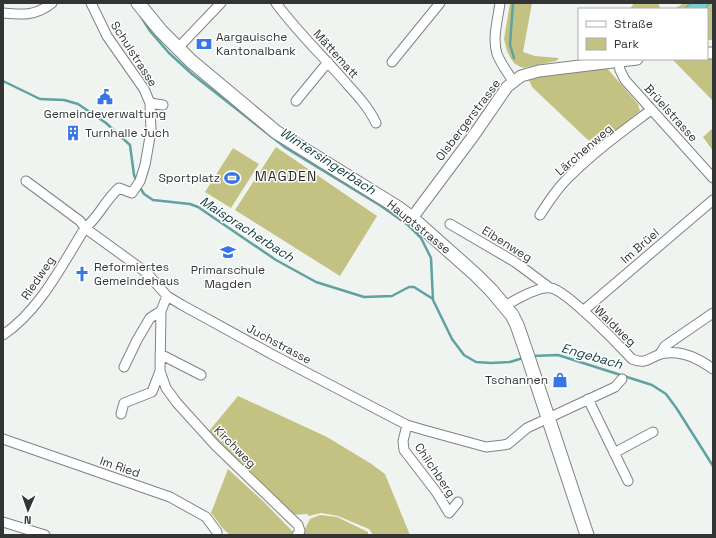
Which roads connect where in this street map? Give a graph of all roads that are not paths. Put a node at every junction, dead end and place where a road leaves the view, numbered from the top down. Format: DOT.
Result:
graph roads {
  1 [pos="52,3"];
  2 [pos="91,3"];
  3 [pos="138,3"];
  4 [pos="221,3"];
  5 [pos="276,3"];
  6 [pos="440,3"];
  7 [pos="500,3"];
  8 [pos="3,13"];
  9 [pos="178,48"];
  10 [pos="628,60"];
  11 [pos="618,61"];
  12 [pos="328,62"];
  13 [pos="392,62"];
  14 [pos="513,81"];
  15 [pos="296,101"];
  16 [pos="150,103"];
  17 [pos="163,105"];
  18 [pos="651,110"];
  19 [pos="376,123"];
  20 [pos="713,178"];
  21 [pos="26,181"];
  22 [pos="713,200"];
  23 [pos="540,215"];
  24 [pos="412,218"];
  25 [pos="450,224"];
  26 [pos="85,228"];
  27 [pos="550,288"];
  28 [pos="167,296"];
  29 [pos="505,306"];
  30 [pos="161,311"];
  31 [pos="583,311"];
  32 [pos="713,312"];
  33 [pos="3,335"];
  34 [pos="160,354"];
  35 [pos="660,354"];
  36 [pos="124,367"];
  37 [pos="713,369"];
  38 [pos="160,371"];
  39 [pos="201,375"];
  40 [pos="622,379"];
  41 [pos="588,399"];
  42 [pos="121,414"];
  43 [pos="548,418"];
  44 [pos="407,425"];
  45 [pos="653,432"];
  46 [pos="3,439"];
  47 [pos="614,453"];
  48 [pos="628,481"];
  49 [pos="458,502"];
  50 [pos="3,522"];
  51 [pos="45,535"];
  52 [pos="217,535"];
  53 [pos="297,535"];
  54 [pos="588,535"];
  1 -- 8 [label="street"];
  2 -- 16 [label="street, Schulstrasse"];
  3 -- 9 [label="main road, Hauptstrasse"];
  4 -- 9 [label="street"];
  5 -- 12 [label="street, Mättematt"];
  6 -- 13 [label="street"];
  7 -- 14 [label="street"];
  9 -- 24 [label="main road, Hauptstrasse"];
  10 -- 11 [label="street, Olsbergerstrasse"];
  11 -- 14 [label="street, Olsbergerstrasse"];
  11 -- 18 [label="street, Brüelstrasse"];
  12 -- 15 [label="street"];
  12 -- 19 [label="street, Mättematt"];
  14 -- 24 [label="street, Olsbergerstrasse"];
  16 -- 17 [label="street"];
  16 -- 26 [label="street, Schulstrasse"];
  18 -- 20 [label="street, Brüelstrasse"];
  18 -- 23 [label="street, Lärchenweg"];
  21 -- 26 [label="street, Juchstrasse"];
  22 -- 31 [label="street, Im Brüel"];
  24 -- 29 [label="main road, Hauptstrasse"];
  25 -- 27 [label="street, Eibenweg"];
  26 -- 28 [label="street, Juchstrasse"];
  26 -- 33 [label="street, Riedweg"];
  27 -- 29 [label="street"];
  27 -- 31 [label="street, Waldweg"];
  28 -- 30 [label="street, Kirchweg"];
  28 -- 44 [label="street, Juchstrasse"];
  29 -- 43 [label="main road, Hauptstrasse"];
  30 -- 34 [label="street, Kirchweg"];
  30 -- 36 [label="street, Kirchweg"];
  31 -- 35 [label="street, Waldweg"];
  32 -- 35 [label="street"];
  34 -- 38 [label="street, Kirchweg"];
  34 -- 39 [label="street"];
  35 -- 37 [label="street, Waldweg"];
  38 -- 42 [label="street, Kirchweg"];
  38 -- 53 [label="street, Kirchweg"];
  40 -- 41 [label="street, Juchstrasse"];
  41 -- 43 [label="street, Juchstrasse"];
  41 -- 47 [label="street"];
  43 -- 44 [label="street, Juchstrasse"];
  43 -- 54 [label="main road, Hauptstrasse"];
  44 -- 49 [label="street, Chilchberg"];
  45 -- 47 [label="street"];
  46 -- 52 [label="street, Im Ried"];
  47 -- 48 [label="street"];
  50 -- 51 [label="street"];
}
